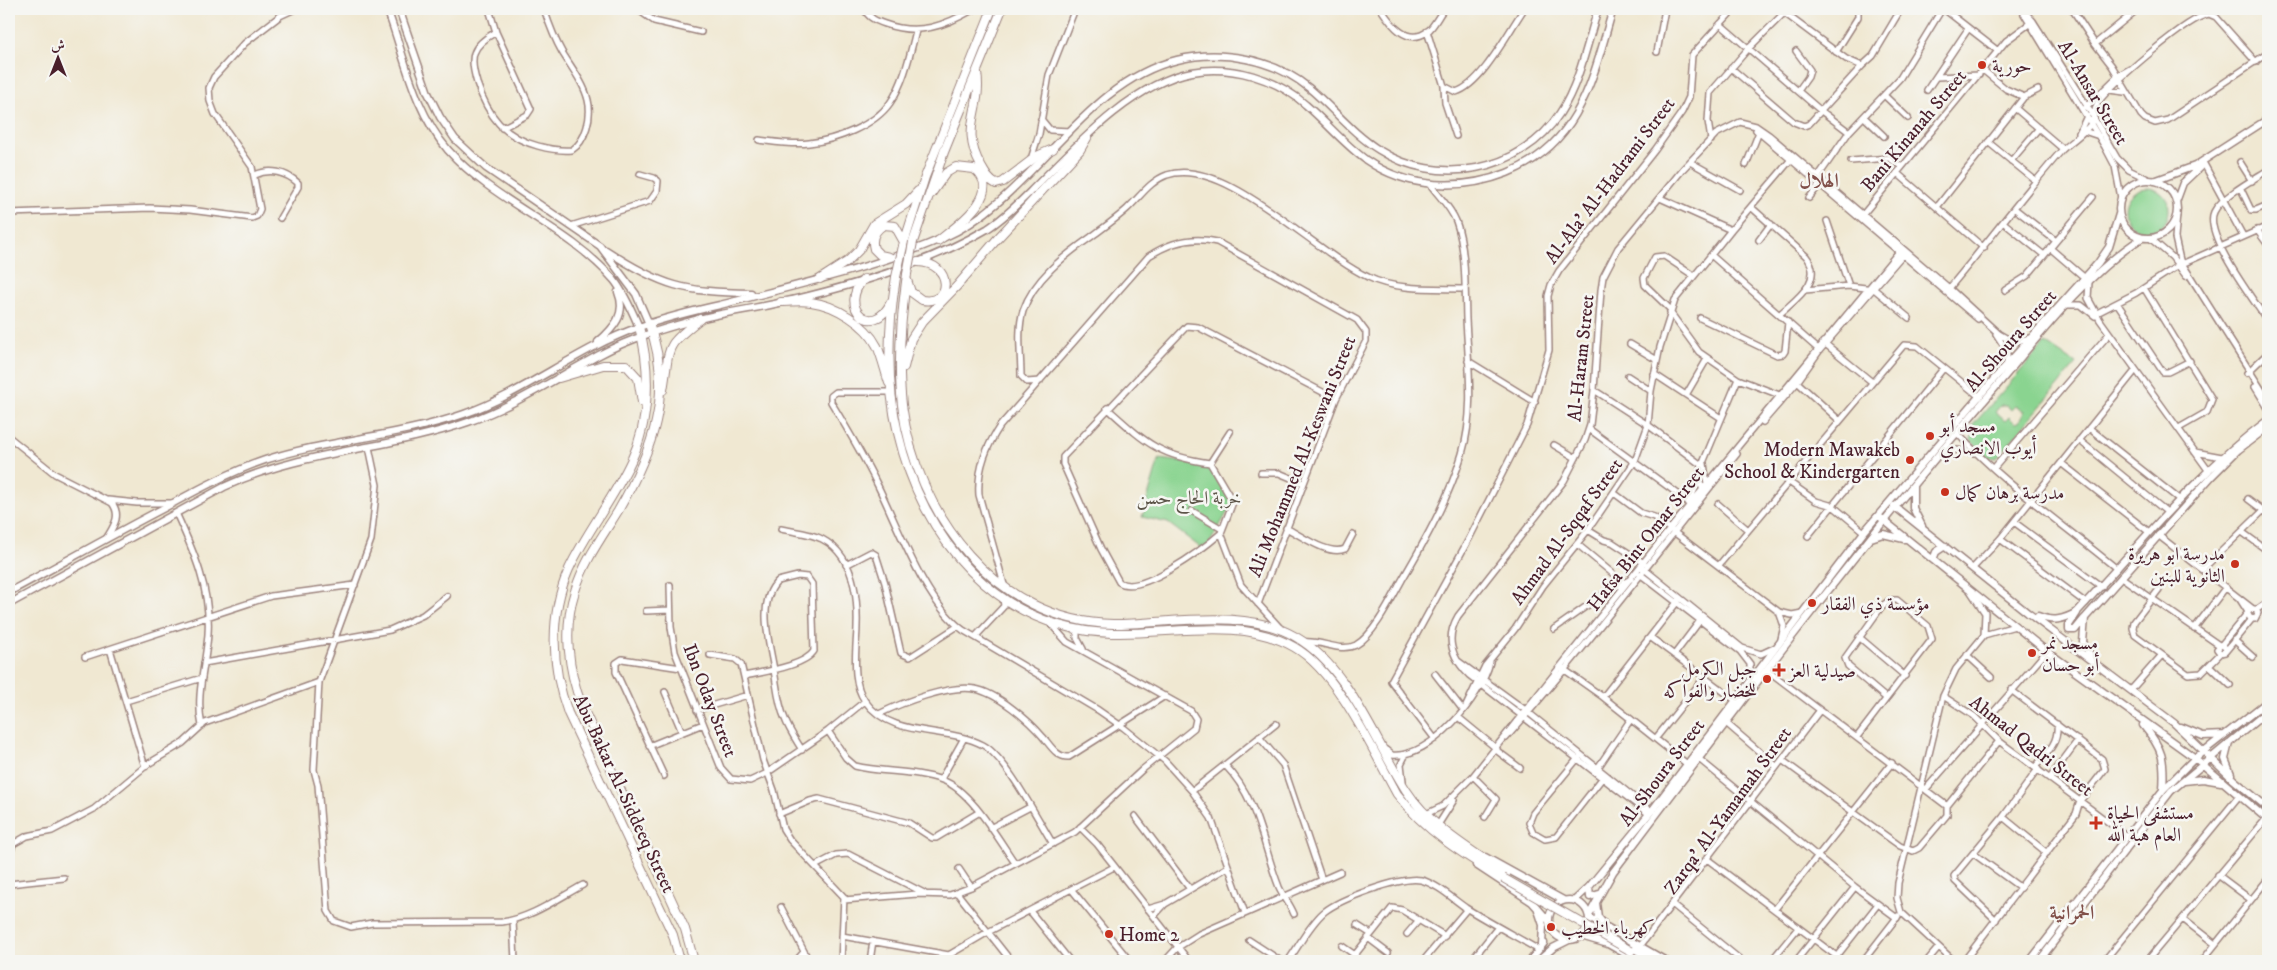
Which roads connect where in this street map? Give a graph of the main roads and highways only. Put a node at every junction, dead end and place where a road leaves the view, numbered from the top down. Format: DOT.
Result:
graph roads {
  1 [pos="386,9"];
  2 [pos="399,9"];
  3 [pos="1002,9"];
  4 [pos="1598,9"];
  5 [pos="1613,9"];
  6 [pos="992,10"];
  7 [pos="977,72"];
  8 [pos="2268,119"];
  9 [pos="2242,136"];
  10 [pos="1087,138"];
  11 [pos="1053,149"];
  12 [pos="2151,181"];
  13 [pos="921,187"];
  14 [pos="925,201"];
  15 [pos="2176,203"];
  16 [pos="2119,214"];
  17 [pos="2142,238"];
  18 [pos="938,241"];
  19 [pos="903,244"];
  20 [pos="600,246"];
  21 [pos="889,257"];
  22 [pos="918,262"];
  23 [pos="907,277"];
  24 [pos="820,279"];
  25 [pos="864,279"];
  26 [pos="2087,280"];
  27 [pos="615,281"];
  28 [pos="758,294"];
  29 [pos="893,298"];
  30 [pos="781,302"];
  31 [pos="700,319"];
  32 [pos="639,327"];
  33 [pos="651,328"];
  34 [pos="642,336"];
  35 [pos="594,346"];
  36 [pos="560,378"];
  37 [pos="900,384"];
  38 [pos="892,392"];
  39 [pos="660,402"];
  40 [pos="644,411"];
  41 [pos="2268,420"];
  42 [pos="2268,427"];
  43 [pos="1913,485"];
  44 [pos="1889,502"];
  45 [pos="1896,508"];
  46 [pos="1880,518"];
  47 [pos="1924,529"];
  48 [pos="1909,541"];
  49 [pos="1865,542"];
  50 [pos="1944,546"];
  51 [pos="1933,560"];
  52 [pos="9,592"];
  53 [pos="9,604"];
  54 [pos="2028,612"];
  55 [pos="2077,612"];
  56 [pos="2085,618"];
  57 [pos="2097,665"];
  58 [pos="2268,701"];
  59 [pos="2268,711"];
  60 [pos="2138,718"];
  61 [pos="2174,723"];
  62 [pos="2180,730"];
  63 [pos="2227,734"];
  64 [pos="2171,742"];
  65 [pos="2229,742"];
  66 [pos="2204,751"];
  67 [pos="2211,756"];
  68 [pos="2195,758"];
  69 [pos="2202,764"];
  70 [pos="2234,780"];
  71 [pos="2183,781"];
  72 [pos="2224,783"];
  73 [pos="2163,790"];
  74 [pos="2268,808"];
  75 [pos="2267,820"];
  76 [pos="1469,854"];
  77 [pos="1589,887"];
  78 [pos="1539,889"];
  79 [pos="1599,894"];
  80 [pos="1563,900"];
  81 [pos="1575,900"];
  82 [pos="1596,901"];
  83 [pos="1534,904"];
  84 [pos="1589,916"];
  85 [pos="1548,920"];
  86 [pos="1604,924"];
  87 [pos="1550,928"];
  88 [pos="1611,929"];
  89 [pos="1581,936"];
  90 [pos="1569,940"];
  91 [pos="1598,940"];
  92 [pos="1542,946"];
  93 [pos="1553,948"];
  94 [pos="1635,948"];
  95 [pos="680,961"];
  96 [pos="694,961"];
  97 [pos="1530,961"];
  98 [pos="1538,961"];
  99 [pos="1638,961"];
  100 [pos="1647,961"];
  101 [pos="1656,961"];
  102 [pos="1666,961"];
  103 [pos="2030,961"];
  104 [pos="2039,961"];
  1 -- 27 [label="main road, Abu Bakar Al-Siddeeq Street"];
  2 -- 20 [label="main road, Abu Bakar Al-Siddeeq Street"];
  3 -- 7 [label="highway"];
  4 -- 11 [label="main road"];
  5 -- 10 [label="main road"];
  6 -- 13 [label="highway"];
  7 -- 11 [label="highway"];
  7 -- 14 [label="highway"];
  8 -- 9 [label="main road"];
  9 -- 12 [label="main road"];
  9 -- 15 [label="main road"];
  10 -- 22 [label="main road"];
  10 -- 37 [label="highway"];
  11 -- 18 [label="main road"];
  12 -- 15 [label="main road"];
  12 -- 16 [label="main road"];
  13 -- 19 [label="highway"];
  13 -- 24 [label="highway"];
  14 -- 18 [label="highway"];
  14 -- 23 [label="highway, bridge"];
  15 -- 17 [label="main road"];
  16 -- 17 [label="main road"];
  16 -- 26 [label="main road, Al-Shoura Street"];
  17 -- 26 [label="main road, Al-Shoura Street"];
  18 -- 21 [label="main road"];
  19 -- 21 [label="highway"];
  19 -- 29 [label="highway, bridge"];
  20 -- 28 [label="main road"];
  20 -- 33 [label="main road, Abu Bakar Al-Siddeeq Street"];
  21 -- 24 [label="main road"];
  22 -- 23 [label="highway"];
  22 -- 25 [label="main road"];
  23 -- 37 [label="highway"];
  24 -- 28 [label="main road"];
  25 -- 29 [label="highway"];
  25 -- 30 [label="main road"];
  26 -- 43 [label="main road, Al-Shoura Street"];
  26 -- 44 [label="main road, Al-Shoura Street"];
  27 -- 32 [label="main road, Abu Bakar Al-Siddeeq Street"];
  27 -- 35 [label="main road"];
  28 -- 33 [label="main road"];
  29 -- 38 [label="highway"];
  30 -- 31 [label="main road"];
  30 -- 38 [label="highway"];
  31 -- 33 [label="main road"];
  31 -- 39 [label="highway"];
  32 -- 33 [label="main road"];
  32 -- 34 [label="highway, Abu Bakar Al-Siddeeq Street"];
  32 -- 35 [label="main road"];
  33 -- 34 [label="main road"];
  33 -- 39 [label="highway, Abu Bakar Al-Siddeeq Street"];
  34 -- 36 [label="main road"];
  34 -- 40 [label="highway, Abu Bakar Al-Siddeeq Street"];
  35 -- 52 [label="main road"];
  36 -- 40 [label="highway"];
  36 -- 53 [label="main road"];
  37 -- 76 [label="highway"];
  38 -- 76 [label="highway"];
  39 -- 96 [label="highway, Abu Bakar Al-Siddeeq Street"];
  40 -- 95 [label="highway, Abu Bakar Al-Siddeeq Street"];
  41 -- 55 [label="main road"];
  42 -- 56 [label="main road"];
  43 -- 45 [label="main road, Al-Shoura Street"];
  43 -- 47 [label="main road"];
  44 -- 45 [label="main road"];
  44 -- 46 [label="main road, Al-Shoura Street"];
  45 -- 46 [label="main road, Al-Shoura Street"];
  45 -- 47 [label="main road"];
  46 -- 48 [label="main road"];
  46 -- 49 [label="main road, Al-Shoura Street"];
  46 -- 77 [label="main road, Al-Shoura Street"];
  47 -- 50 [label="main road"];
  48 -- 49 [label="main road"];
  48 -- 51 [label="main road"];
  49 -- 79 [label="main road, Al-Shoura Street"];
  50 -- 51 [label="main road"];
  50 -- 54 [label="main road"];
  51 -- 60 [label="main road"];
  54 -- 55 [label="main road"];
  54 -- 57 [label="main road"];
  55 -- 56 [label="main road"];
  56 -- 57 [label="main road"];
  57 -- 61 [label="main road"];
  58 -- 63 [label="main road"];
  59 -- 65 [label="main road"];
  60 -- 64 [label="main road"];
  60 -- 73 [label="main road"];
  61 -- 62 [label="main road"];
  61 -- 63 [label="main road"];
  62 -- 64 [label="main road"];
  62 -- 66 [label="main road"];
  63 -- 66 [label="main road"];
  64 -- 68 [label="main road"];
  65 -- 67 [label="main road"];
  65 -- 70 [label="main road"];
  66 -- 67 [label="main road"];
  66 -- 68 [label="main road"];
  67 -- 69 [label="main road"];
  67 -- 70 [label="main road"];
  68 -- 69 [label="main road"];
  68 -- 73 [label="main road"];
  69 -- 71 [label="main road"];
  69 -- 72 [label="main road"];
  70 -- 74 [label="main road"];
  71 -- 72 [label="main road"];
  71 -- 104 [label="main road"];
  72 -- 75 [label="main road"];
  73 -- 103 [label="main road"];
  76 -- 78 [label="main road"];
  76 -- 83 [label="main road"];
  76 -- 94 [label="highway, bridge"];
  77 -- 79 [label="main road"];
  77 -- 81 [label="main road, Al-Shoura Street"];
  78 -- 80 [label="main road"];
  78 -- 83 [label="main road"];
  79 -- 82 [label="main road, Al-Shoura Street"];
  80 -- 81 [label="main road"];
  80 -- 85 [label="main road"];
  81 -- 84 [label="main road"];
  82 -- 84 [label="main road, Al-Shoura Street"];
  82 -- 86 [label="main road"];
  83 -- 85 [label="main road"];
  83 -- 92 [label="main road"];
  84 -- 86 [label="main road"];
  84 -- 89 [label="main road"];
  85 -- 87 [label="main road"];
  86 -- 88 [label="main road"];
  87 -- 90 [label="main road"];
  87 -- 92 [label="main road"];
  88 -- 91 [label="main road"];
  88 -- 94 [label="main road"];
  89 -- 90 [label="main road"];
  89 -- 91 [label="main road"];
  90 -- 93 [label="main road"];
  91 -- 99 [label="main road"];
  92 -- 93 [label="main road"];
  92 -- 97 [label="main road"];
  93 -- 98 [label="main road"];
  94 -- 100 [label="highway"];
  94 -- 101 [label="highway"];
  94 -- 102 [label="main road"];
}
